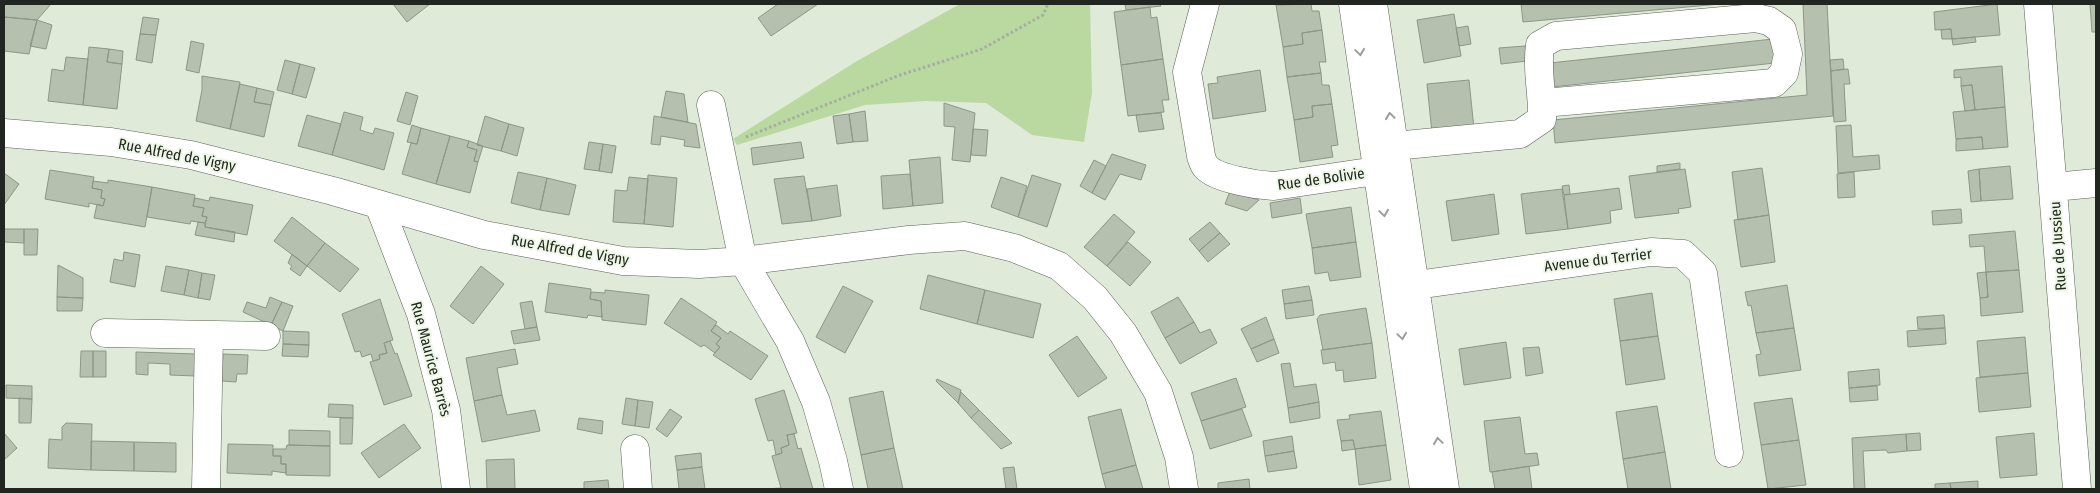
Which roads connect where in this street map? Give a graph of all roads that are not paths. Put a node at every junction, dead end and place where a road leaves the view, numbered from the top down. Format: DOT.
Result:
graph roads {
  1 [pos="1205,4"];
  2 [pos="1353,4"];
  3 [pos="1373,4"];
  4 [pos="2038,4"];
  5 [pos="1543,103"];
  6 [pos="711,104"];
  7 [pos="4,133"];
  8 [pos="1390,162"];
  9 [pos="2096,183"];
  10 [pos="2054,187"];
  11 [pos="379,205"];
  12 [pos="743,261"];
  13 [pos="1405,287"];
  14 [pos="105,333"];
  15 [pos="209,335"];
  16 [pos="266,336"];
  17 [pos="635,450"];
  18 [pos="1729,453"];
  19 [pos="206,489"];
  20 [pos="456,489"];
  21 [pos="638,489"];
  22 [pos="839,489"];
  23 [pos="1184,489"];
  24 [pos="1424,489"];
  25 [pos="1445,489"];
  26 [pos="2077,489"];
  1 -- 8 [label="street, Rue de Bolivie"];
  2 -- 8 [label="street, one-way"];
  8 -- 3 [label="street, one-way"];
  4 -- 10 [label="street, Rue de Jussieu"];
  5 -- 5 [label="street"];
  5 -- 8 [label="street, Rue de Bolivie"];
  6 -- 12 [label="street"];
  7 -- 11 [label="street, Rue Alfred de Vigny"];
  8 -- 13 [label="street"];
  9 -- 10 [label="street"];
  10 -- 26 [label="street, Rue de Jussieu"];
  11 -- 12 [label="street, Rue Alfred de Vigny"];
  11 -- 20 [label="street, Rue Maurice Barrès"];
  12 -- 22 [label="street"];
  12 -- 23 [label="street, Rue Alfred de Vigny"];
  13 -- 18 [label="street, Avenue du Terrier"];
  13 -- 24 [label="street, one-way"];
  25 -- 13 [label="street, one-way"];
  14 -- 15 [label="street"];
  15 -- 16 [label="street"];
  15 -- 19 [label="street"];
  17 -- 21 [label="street"];
}
